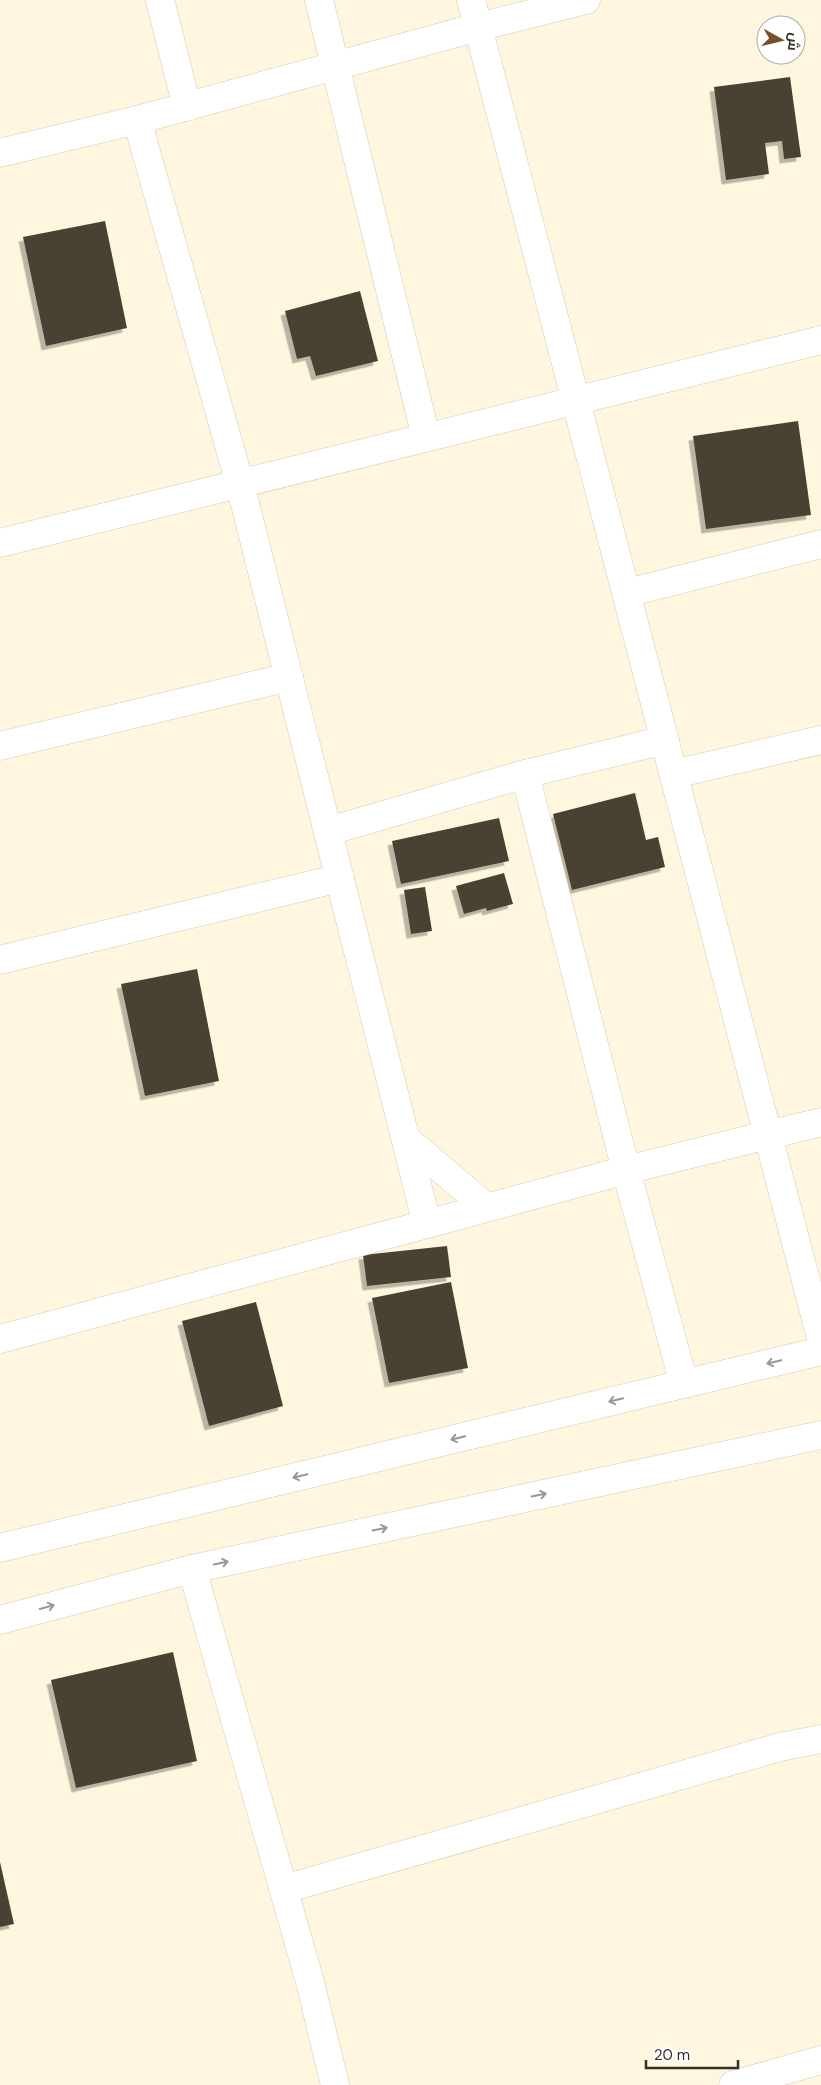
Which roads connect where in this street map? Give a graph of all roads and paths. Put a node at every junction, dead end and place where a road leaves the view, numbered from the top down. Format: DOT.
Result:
graph roads {
  1 [pos="160,0"];
  2 [pos="319,0"];
  3 [pos="471,0"];
  4 [pos="586,0"];
  5 [pos="478,27"];
  6 [pos="335,66"];
  7 [pos="187,107"];
  8 [pos="137,120"];
  9 [pos="0,153"];
  10 [pos="821,340"];
  11 [pos="576,400"];
  12 [pos="426,437"];
  13 [pos="240,484"];
  14 [pos="0,543"];
  15 [pos="821,544"];
  16 [pos="626,593"];
  17 [pos="289,677"];
  18 [pos="665,740"];
  19 [pos="821,740"];
  20 [pos="0,746"];
  21 [pos="525,774"];
  22 [pos="674,774"];
  23 [pos="329,831"];
  24 [pos="340,878"];
  25 [pos="0,960"];
  26 [pos="821,1122"];
  27 [pos="768,1133"];
  28 [pos="406,1139"];
  29 [pos="626,1170"];
  30 [pos="486,1207"];
  31 [pos="427,1224"];
  32 [pos="821,1338"];
  33 [pos="0,1339"];
  34 [pos="821,1351"];
  35 [pos="684,1384"];
  36 [pos="821,1435"];
  37 [pos="0,1548"];
  38 [pos="192,1569"];
  39 [pos="0,1620"];
  40 [pos="821,1738"];
  41 [pos="284,1889"];
  42 [pos="821,2060"];
  43 [pos="335,2085"];
  44 [pos="733,2085"];
  1 -- 7 [label="street"];
  2 -- 6 [label="street"];
  3 -- 5 [label="street"];
  4 -- 5 [label="street"];
  5 -- 6 [label="street"];
  5 -- 11 [label="street"];
  6 -- 7 [label="street"];
  6 -- 12 [label="street"];
  7 -- 8 [label="street"];
  8 -- 9 [label="street"];
  8 -- 13 [label="street"];
  10 -- 11 [label="street"];
  11 -- 12 [label="street"];
  11 -- 16 [label="street"];
  12 -- 13 [label="street"];
  13 -- 14 [label="street"];
  13 -- 17 [label="street"];
  15 -- 16 [label="street"];
  16 -- 18 [label="street"];
  17 -- 20 [label="street"];
  17 -- 23 [label="street"];
  18 -- 21 [label="street"];
  18 -- 22 [label="street"];
  19 -- 22 [label="street"];
  21 -- 23 [label="street"];
  21 -- 29 [label="street"];
  22 -- 27 [label="street"];
  23 -- 24 [label="street"];
  24 -- 25 [label="street"];
  24 -- 28 [label="street"];
  26 -- 27 [label="street"];
  27 -- 29 [label="street"];
  27 -- 32 [label="street"];
  28 -- 30 [label="street"];
  28 -- 31 [label="street"];
  29 -- 30 [label="street"];
  29 -- 35 [label="street"];
  30 -- 31 [label="street"];
  31 -- 33 [label="street"];
  34 -- 35 [label="street, one-way"];
  35 -- 37 [label="street, one-way"];
  38 -- 36 [label="street, one-way"];
  39 -- 38 [label="street, one-way"];
  38 -- 41 [label="street"];
  40 -- 41 [label="street"];
  41 -- 43 [label="street"];
  42 -- 44 [label="street"];
}
